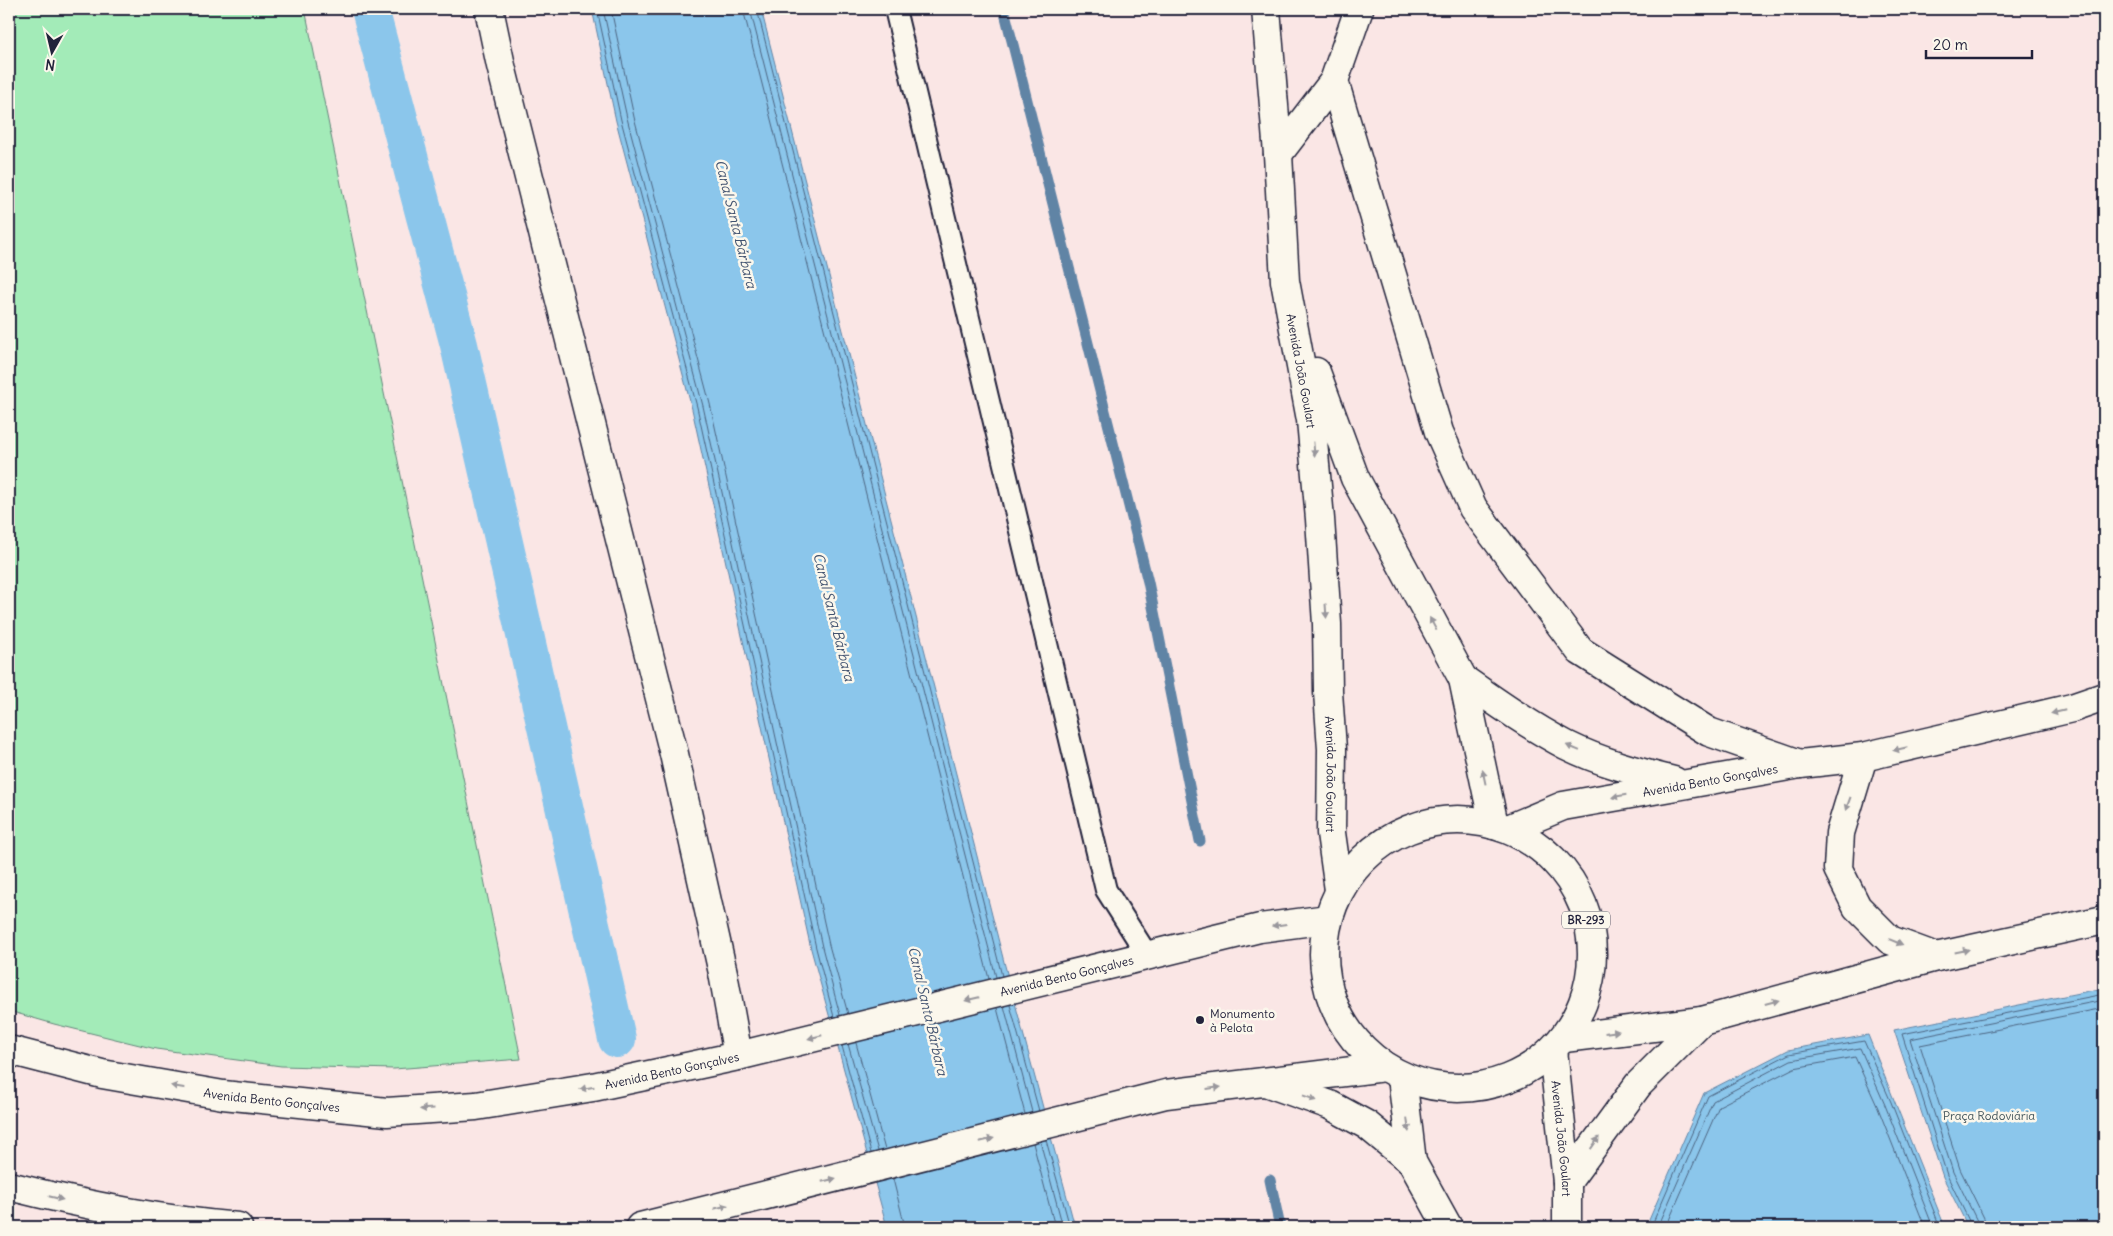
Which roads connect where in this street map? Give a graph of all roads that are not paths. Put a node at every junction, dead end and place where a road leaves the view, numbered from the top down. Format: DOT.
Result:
graph roads {
  1 [pos="489,9"];
  2 [pos="895,9"];
  3 [pos="1266,9"];
  4 [pos="1359,9"];
  5 [pos="1334,81"];
  6 [pos="1278,154"];
  7 [pos="1285,281"];
  8 [pos="1463,679"];
  9 [pos="2104,697"];
  10 [pos="1863,757"];
  11 [pos="1800,764"];
  12 [pos="1686,783"];
  13 [pos="1501,827"];
  14 [pos="1340,890"];
  15 [pos="1328,918"];
  16 [pos="2104,920"];
  17 [pos="1936,957"];
  18 [pos="1135,959"];
  19 [pos="1702,1021"];
  20 [pos="1559,1044"];
  21 [pos="9,1050"];
  22 [pos="738,1056"];
  23 [pos="1393,1072"];
  24 [pos="1264,1082"];
  25 [pos="1412,1162"];
  26 [pos="1567,1182"];
  27 [pos="9,1186"];
  28 [pos="238,1227"];
  29 [pos="640,1227"];
  30 [pos="1448,1227"];
  31 [pos="1567,1227"];
  1 -- 22 [label="main road"];
  2 -- 18 [label="lane"];
  3 -- 6 [label="main road, Avenida João Goulart"];
  4 -- 5 [label="main road"];
  5 -- 6 [label="main road"];
  5 -- 11 [label="main road"];
  6 -- 7 [label="main road, Avenida João Goulart"];
  8 -- 7 [label="main road, Avenida João Goulart, one-way"];
  7 -- 14 [label="main road, Avenida João Goulart, one-way"];
  12 -- 8 [label="main road, one-way"];
  13 -- 8 [label="main road, Avenida João Goulart, one-way"];
  9 -- 10 [label="main road, Avenida Bento Gonçalves, one-way"];
  10 -- 11 [label="main road, Avenida Bento Gonçalves"];
  10 -- 17 [label="main road, one-way"];
  11 -- 12 [label="main road, Avenida Bento Gonçalves"];
  12 -- 13 [label="main road, Avenida Bento Gonçalves, one-way"];
  13 -- 14 [label="main road, Avenida Bento Gonçalves"];
  13 -- 20 [label="main road, BR-293"];
  14 -- 15 [label="main road"];
  15 -- 18 [label="main road, Avenida Bento Gonçalves, one-way"];
  15 -- 23 [label="main road"];
  17 -- 16 [label="main road, one-way"];
  19 -- 17 [label="main road, one-way"];
  18 -- 22 [label="main road, Avenida Bento Gonçalves, one-way"];
  20 -- 19 [label="main road, one-way"];
  26 -- 19 [label="main road, one-way"];
  20 -- 23 [label="main road"];
  20 -- 26 [label="main road, Avenida João Goulart"];
  22 -- 21 [label="main road, Avenida Bento Gonçalves, one-way"];
  23 -- 24 [label="main road"];
  23 -- 25 [label="main road, one-way"];
  24 -- 25 [label="main road, one-way"];
  29 -- 24 [label="main road, one-way"];
  25 -- 30 [label="main road"];
  26 -- 31 [label="main road, Avenida João Goulart"];
  27 -- 28 [label="main road, one-way"];
}
